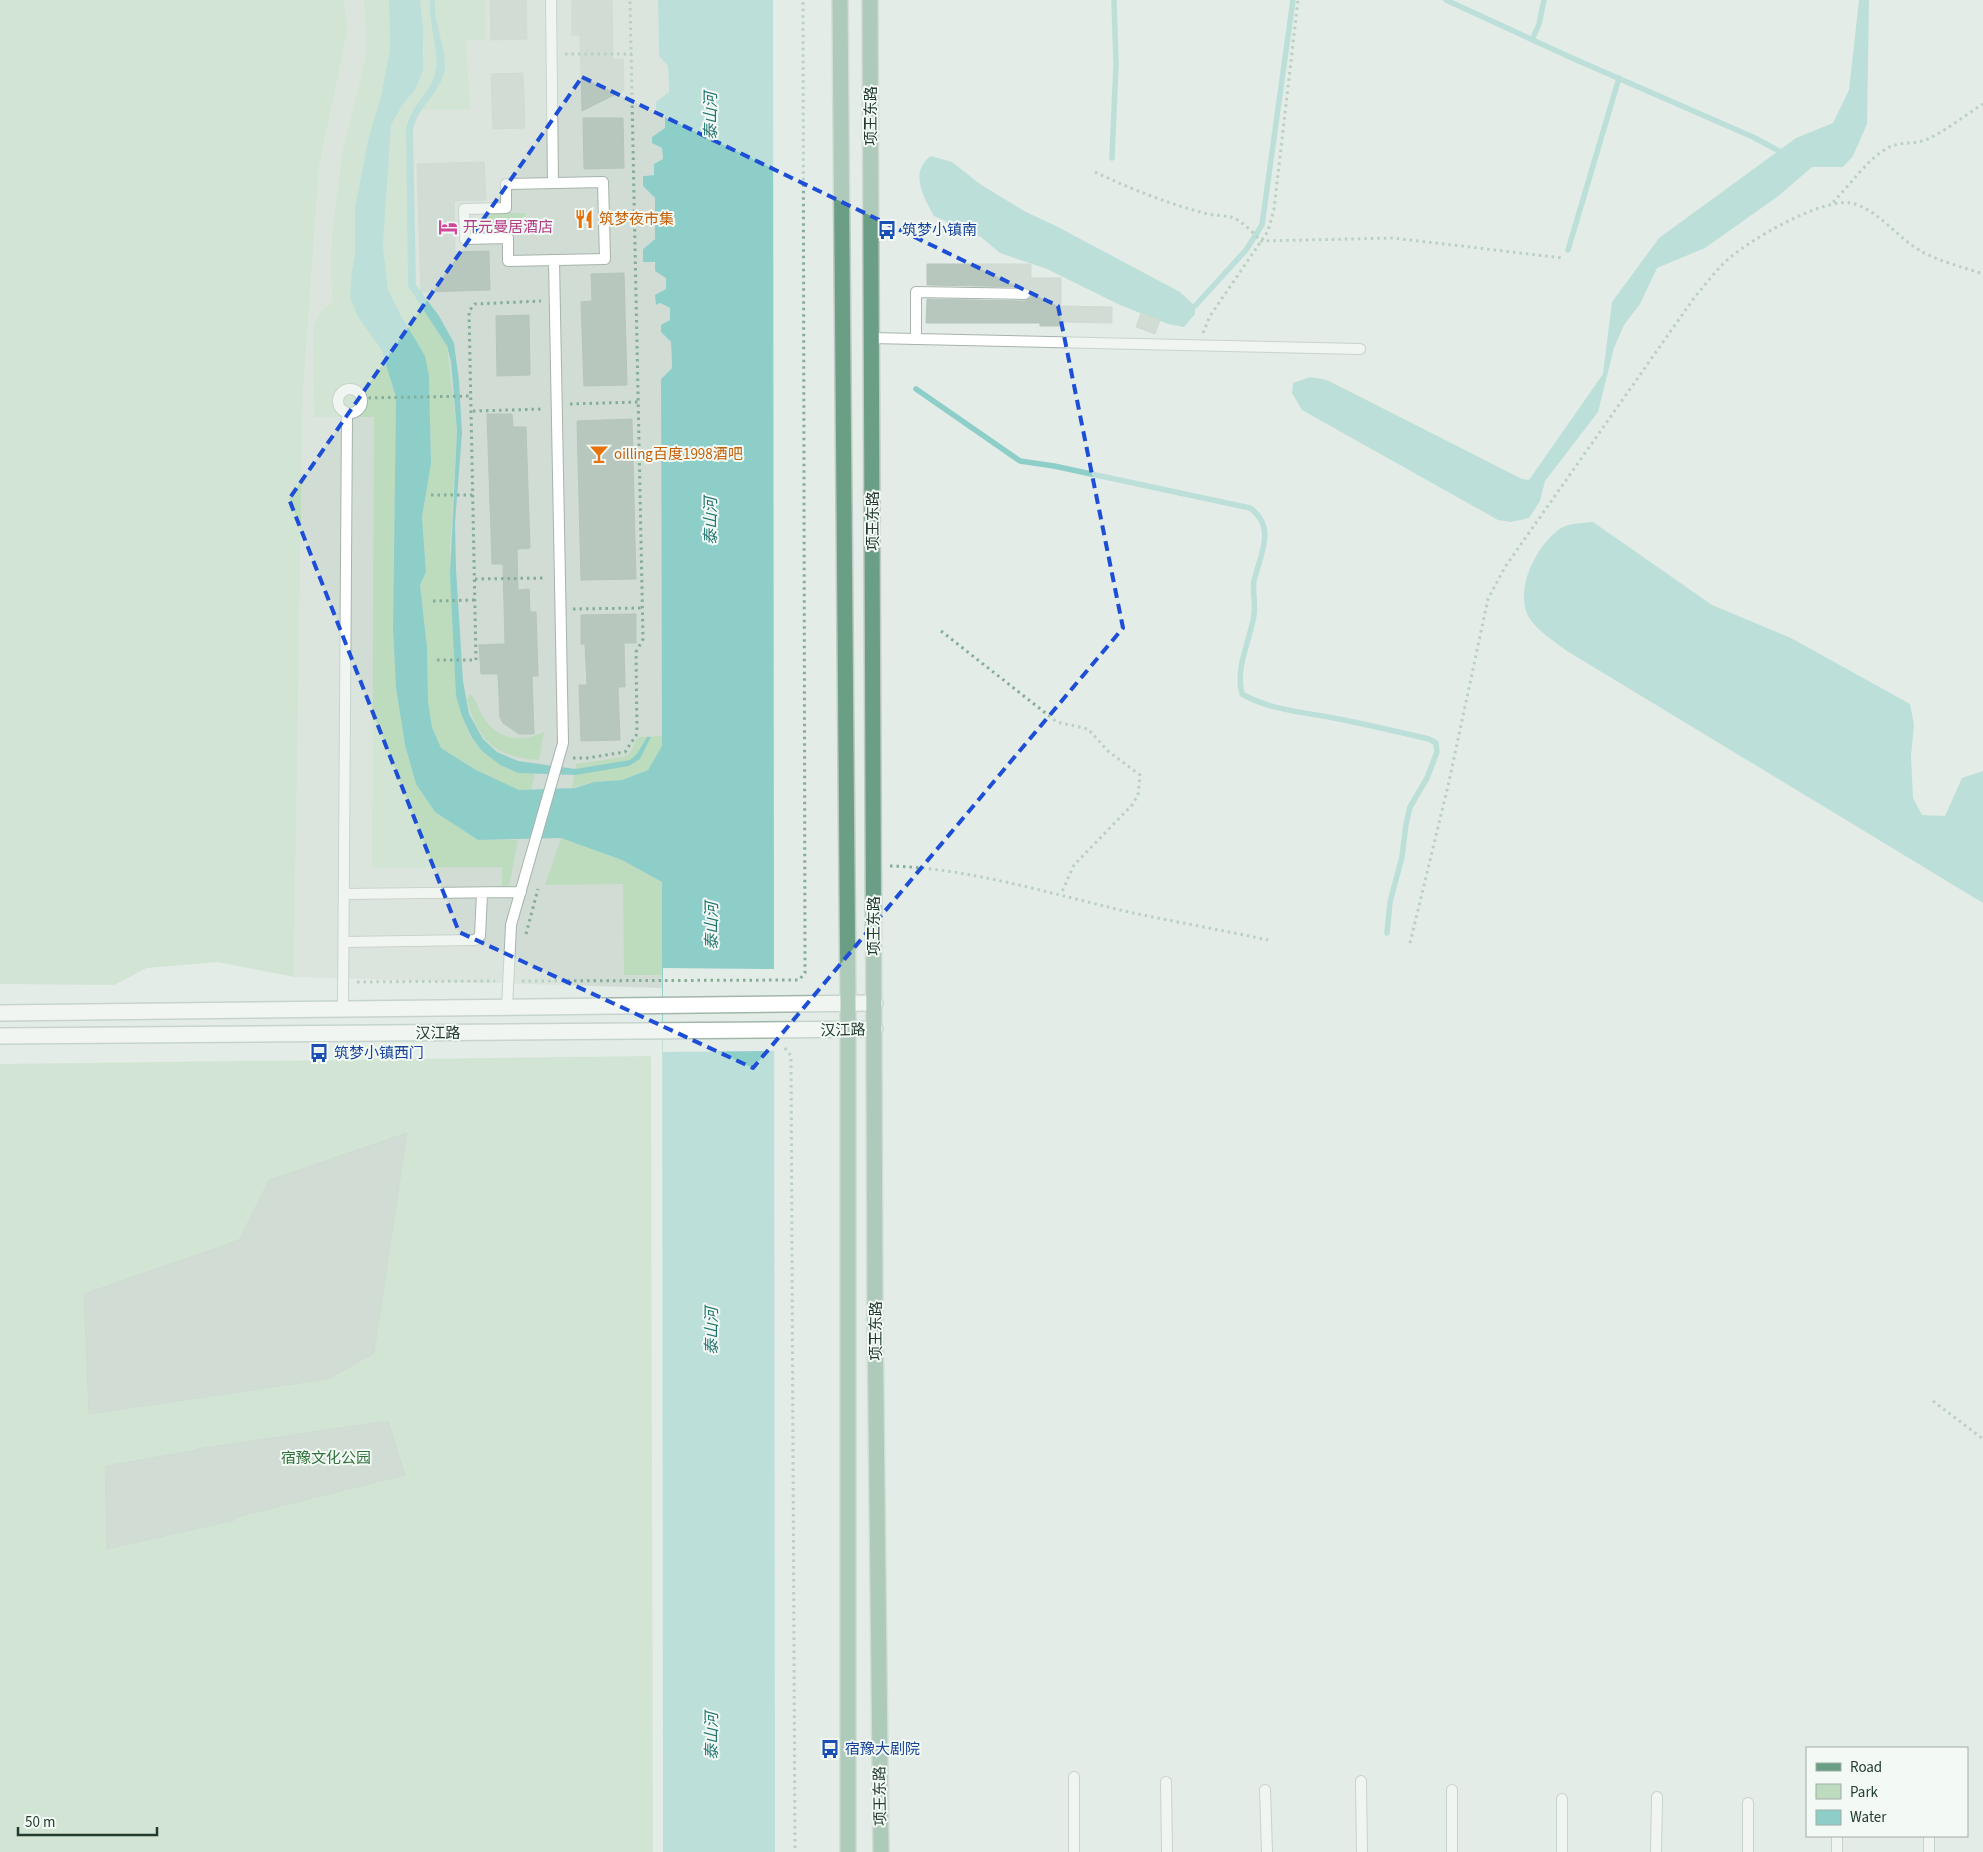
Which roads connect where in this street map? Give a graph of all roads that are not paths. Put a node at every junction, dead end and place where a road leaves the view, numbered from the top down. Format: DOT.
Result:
graph roads {
  1 [pos="551,0"];
  2 [pos="840,0"];
  3 [pos="870,0"];
  4 [pos="553,183"];
  5 [pos="554,260"];
  6 [pos="1025,294"];
  7 [pos="872,338"];
  8 [pos="916,340"];
  9 [pos="1360,349"];
  10 [pos="347,413"];
  11 [pos="482,892"];
  12 [pos="521,892"];
  13 [pos="344,894"];
  14 [pos="344,942"];
  15 [pos="848,1003"];
  16 [pos="874,1003"];
  17 [pos="507,1007"];
  18 [pos="343,1009"];
  19 [pos="0,1013"];
  20 [pos="875,1029"];
  21 [pos="848,1030"];
  22 [pos="0,1036"];
  23 [pos="1074,1778"];
  24 [pos="1361,1781"];
  25 [pos="1166,1782"];
  26 [pos="1266,1790"];
  27 [pos="1452,1790"];
  28 [pos="1657,1798"];
  29 [pos="1562,1799"];
  30 [pos="1748,1803"];
  31 [pos="1836,1837"];
  32 [pos="1929,1837"];
  33 [pos="848,1852"];
  34 [pos="881,1852"];
  35 [pos="1074,1852"];
  36 [pos="1167,1852"];
  37 [pos="1267,1852"];
  38 [pos="1362,1852"];
  39 [pos="1452,1852"];
  40 [pos="1562,1852"];
  41 [pos="1656,1852"];
  42 [pos="1748,1852"];
  43 [pos="1836,1852"];
  44 [pos="1929,1852"];
  1 -- 4 [label="lane"];
  2 -- 15 [label="main road, 项王东路"];
  3 -- 7 [label="main road, 项王东路"];
  4 -- 5 [label="lane"];
  4 -- 5 [label="lane"];
  5 -- 12 [label="lane"];
  6 -- 8 [label="lane"];
  7 -- 8 [label="lane"];
  7 -- 16 [label="main road, 项王东路"];
  8 -- 9 [label="lane"];
  10 -- 10 [label="lane"];
  10 -- 13 [label="lane"];
  11 -- 12 [label="lane"];
  11 -- 13 [label="lane"];
  11 -- 14 [label="lane"];
  12 -- 17 [label="lane"];
  13 -- 14 [label="lane"];
  14 -- 18 [label="lane"];
  15 -- 16 [label="street, 汉江路"];
  15 -- 17 [label="street, 汉江路"];
  15 -- 21 [label="main road, 项王东路"];
  16 -- 20 [label="main road, 项王东路"];
  17 -- 18 [label="street, 汉江路"];
  18 -- 19 [label="street, 汉江路"];
  20 -- 21 [label="street, 汉江路"];
  20 -- 34 [label="main road, 项王东路"];
  21 -- 22 [label="street, 汉江路"];
  21 -- 33 [label="main road, 项王东路"];
  23 -- 35 [label="lane"];
  24 -- 38 [label="lane"];
  25 -- 36 [label="lane"];
  26 -- 37 [label="lane"];
  27 -- 39 [label="lane"];
  28 -- 41 [label="lane"];
  29 -- 40 [label="lane"];
  30 -- 42 [label="lane"];
  31 -- 43 [label="lane"];
  32 -- 44 [label="lane"];
}
